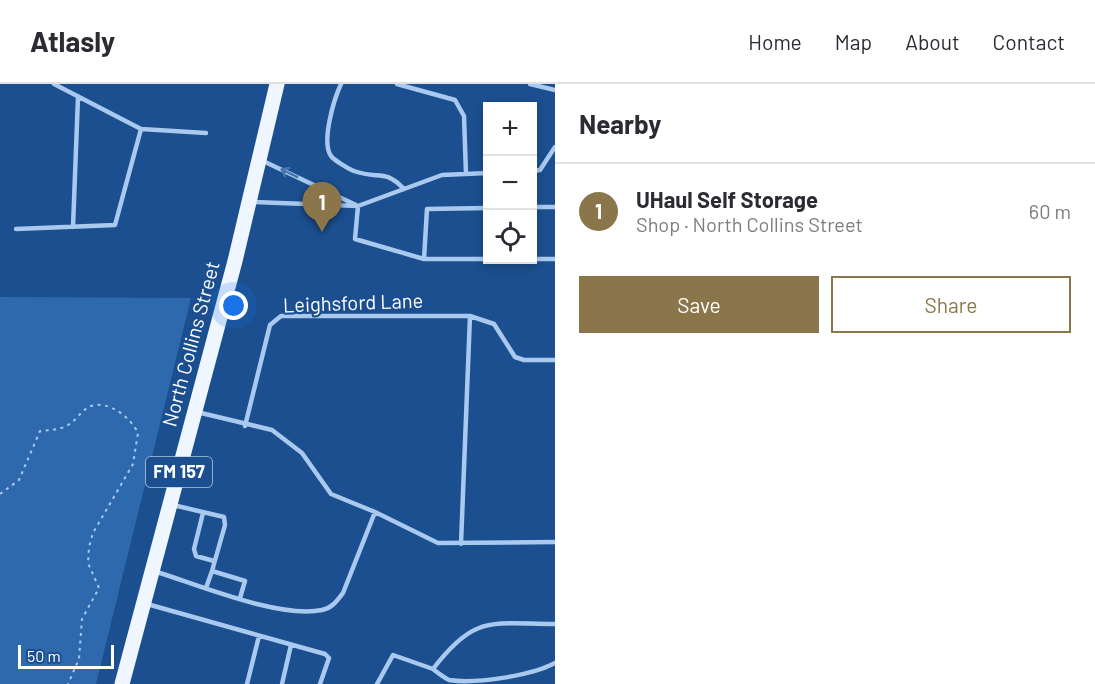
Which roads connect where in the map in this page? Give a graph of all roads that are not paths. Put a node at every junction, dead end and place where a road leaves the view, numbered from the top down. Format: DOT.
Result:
graph roads {
  1 [pos="54,84"];
  2 [pos="277,84"];
  3 [pos="341,84"];
  4 [pos="398,84"];
  5 [pos="530,84"];
  6 [pos="555,90"];
  7 [pos="78,97"];
  8 [pos="141,129"];
  9 [pos="206,133"];
  10 [pos="555,147"];
  11 [pos="259,158"];
  12 [pos="545,163"];
  13 [pos="555,163"];
  14 [pos="537,170"];
  15 [pos="483,173"];
  16 [pos="466,174"];
  17 [pos="404,189"];
  18 [pos="249,201"];
  19 [pos="358,206"];
  20 [pos="537,207"];
  21 [pos="555,207"];
  22 [pos="483,208"];
  23 [pos="73,227"];
  24 [pos="16,229"];
  25 [pos="423,259"];
  26 [pos="483,259"];
  27 [pos="537,259"];
  28 [pos="555,259"];
  29 [pos="470,316"];
  30 [pos="555,360"];
  31 [pos="194,411"];
  32 [pos="245,426"];
  33 [pos="171,504"];
  34 [pos="375,512"];
  35 [pos="203,513"];
  36 [pos="555,542"];
  37 [pos="460,544"];
  38 [pos="214,561"];
  39 [pos="154,571"];
  40 [pos="212,571"];
  41 [pos="206,588"];
  42 [pos="240,598"];
  43 [pos="145,603"];
  44 [pos="555,624"];
  45 [pos="259,636"];
  46 [pos="291,645"];
  47 [pos="555,663"];
  48 [pos="433,669"];
  49 [pos="122,684"];
  50 [pos="247,684"];
  51 [pos="282,684"];
  52 [pos="320,684"];
  53 [pos="377,684"];
  1 -- 7 [label="lane"];
  2 -- 11 [label="main road, North Collins Street / FM 157"];
  3 -- 17 [label="lane"];
  4 -- 16 [label="lane"];
  5 -- 6 [label="lane"];
  7 -- 8 [label="lane"];
  7 -- 23 [label="lane"];
  8 -- 9 [label="lane"];
  8 -- 23 [label="lane"];
  10 -- 12 [label="lane"];
  11 -- 18 [label="main road, North Collins Street / FM 157"];
  19 -- 11 [label="lane, one-way"];
  12 -- 13 [label="lane"];
  12 -- 14 [label="lane"];
  15 -- 16 [label="lane"];
  16 -- 17 [label="lane"];
  17 -- 19 [label="lane"];
  18 -- 19 [label="lane"];
  18 -- 31 [label="main road, North Collins Street / FM 157"];
  19 -- 25 [label="lane"];
  20 -- 21 [label="lane"];
  22 -- 25 [label="lane"];
  23 -- 24 [label="lane"];
  25 -- 26 [label="lane"];
  27 -- 28 [label="lane"];
  29 -- 30 [label="lane, Leighsford Lane"];
  29 -- 32 [label="lane, Leighsford Lane"];
  29 -- 37 [label="lane"];
  31 -- 32 [label="lane"];
  31 -- 33 [label="main road, North Collins Street / FM 157"];
  32 -- 34 [label="lane"];
  33 -- 35 [label="lane"];
  33 -- 39 [label="main road, North Collins Street / FM 157"];
  34 -- 37 [label="lane"];
  34 -- 42 [label="lane"];
  35 -- 38 [label="lane"];
  35 -- 38 [label="lane"];
  36 -- 37 [label="lane"];
  38 -- 40 [label="lane"];
  39 -- 41 [label="lane"];
  39 -- 43 [label="main road, North Collins Street / FM 157"];
  40 -- 41 [label="lane"];
  40 -- 42 [label="lane"];
  41 -- 42 [label="lane"];
  43 -- 45 [label="lane"];
  43 -- 49 [label="main road, North Collins Street / FM 157"];
  44 -- 48 [label="lane"];
  45 -- 46 [label="lane"];
  45 -- 50 [label="lane"];
  46 -- 51 [label="lane"];
  46 -- 52 [label="lane"];
  47 -- 48 [label="lane"];
  48 -- 53 [label="lane"];
}
